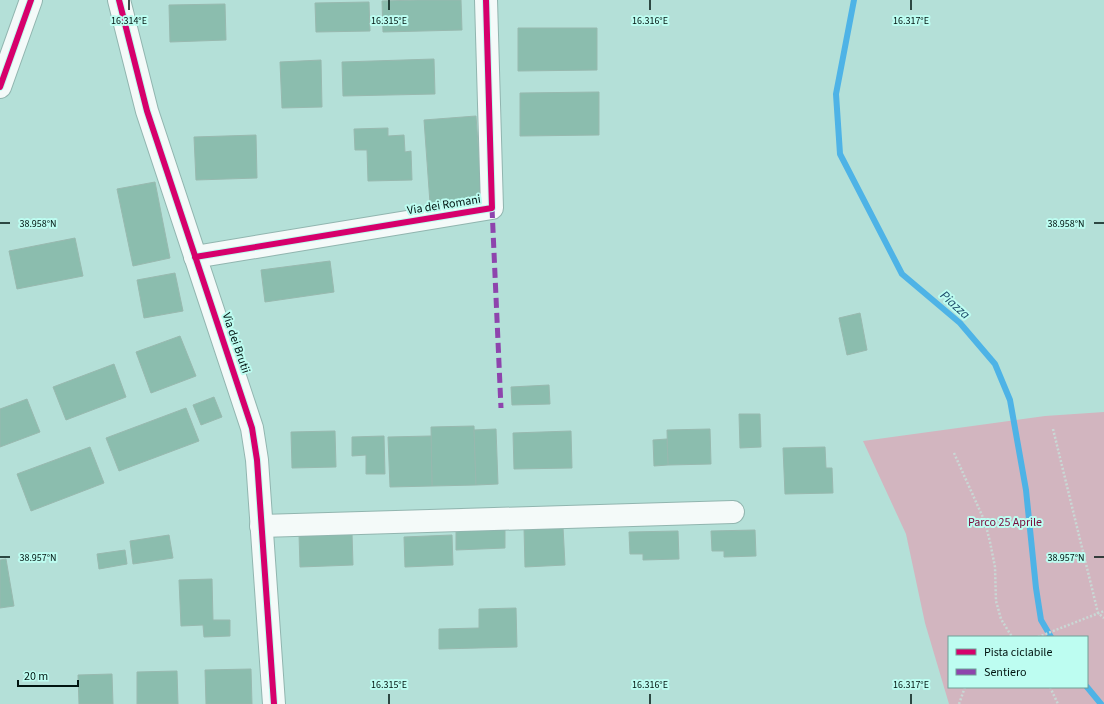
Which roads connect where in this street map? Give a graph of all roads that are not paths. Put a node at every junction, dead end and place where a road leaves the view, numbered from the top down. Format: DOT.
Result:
graph roads {
  1 [pos="31,0"];
  2 [pos="119,0"];
  3 [pos="486,0"];
  4 [pos="0,87"];
  5 [pos="195,257"];
  6 [pos="733,512"];
  7 [pos="261,526"];
  8 [pos="274,704"];
  1 -- 4 [label="street"];
  2 -- 5 [label="street, Via dei Brutii"];
  3 -- 5 [label="street, Via dei Romani"];
  5 -- 7 [label="street, Via dei Brutii"];
  6 -- 7 [label="street"];
  7 -- 8 [label="street, Via dei Brutii"];
}
